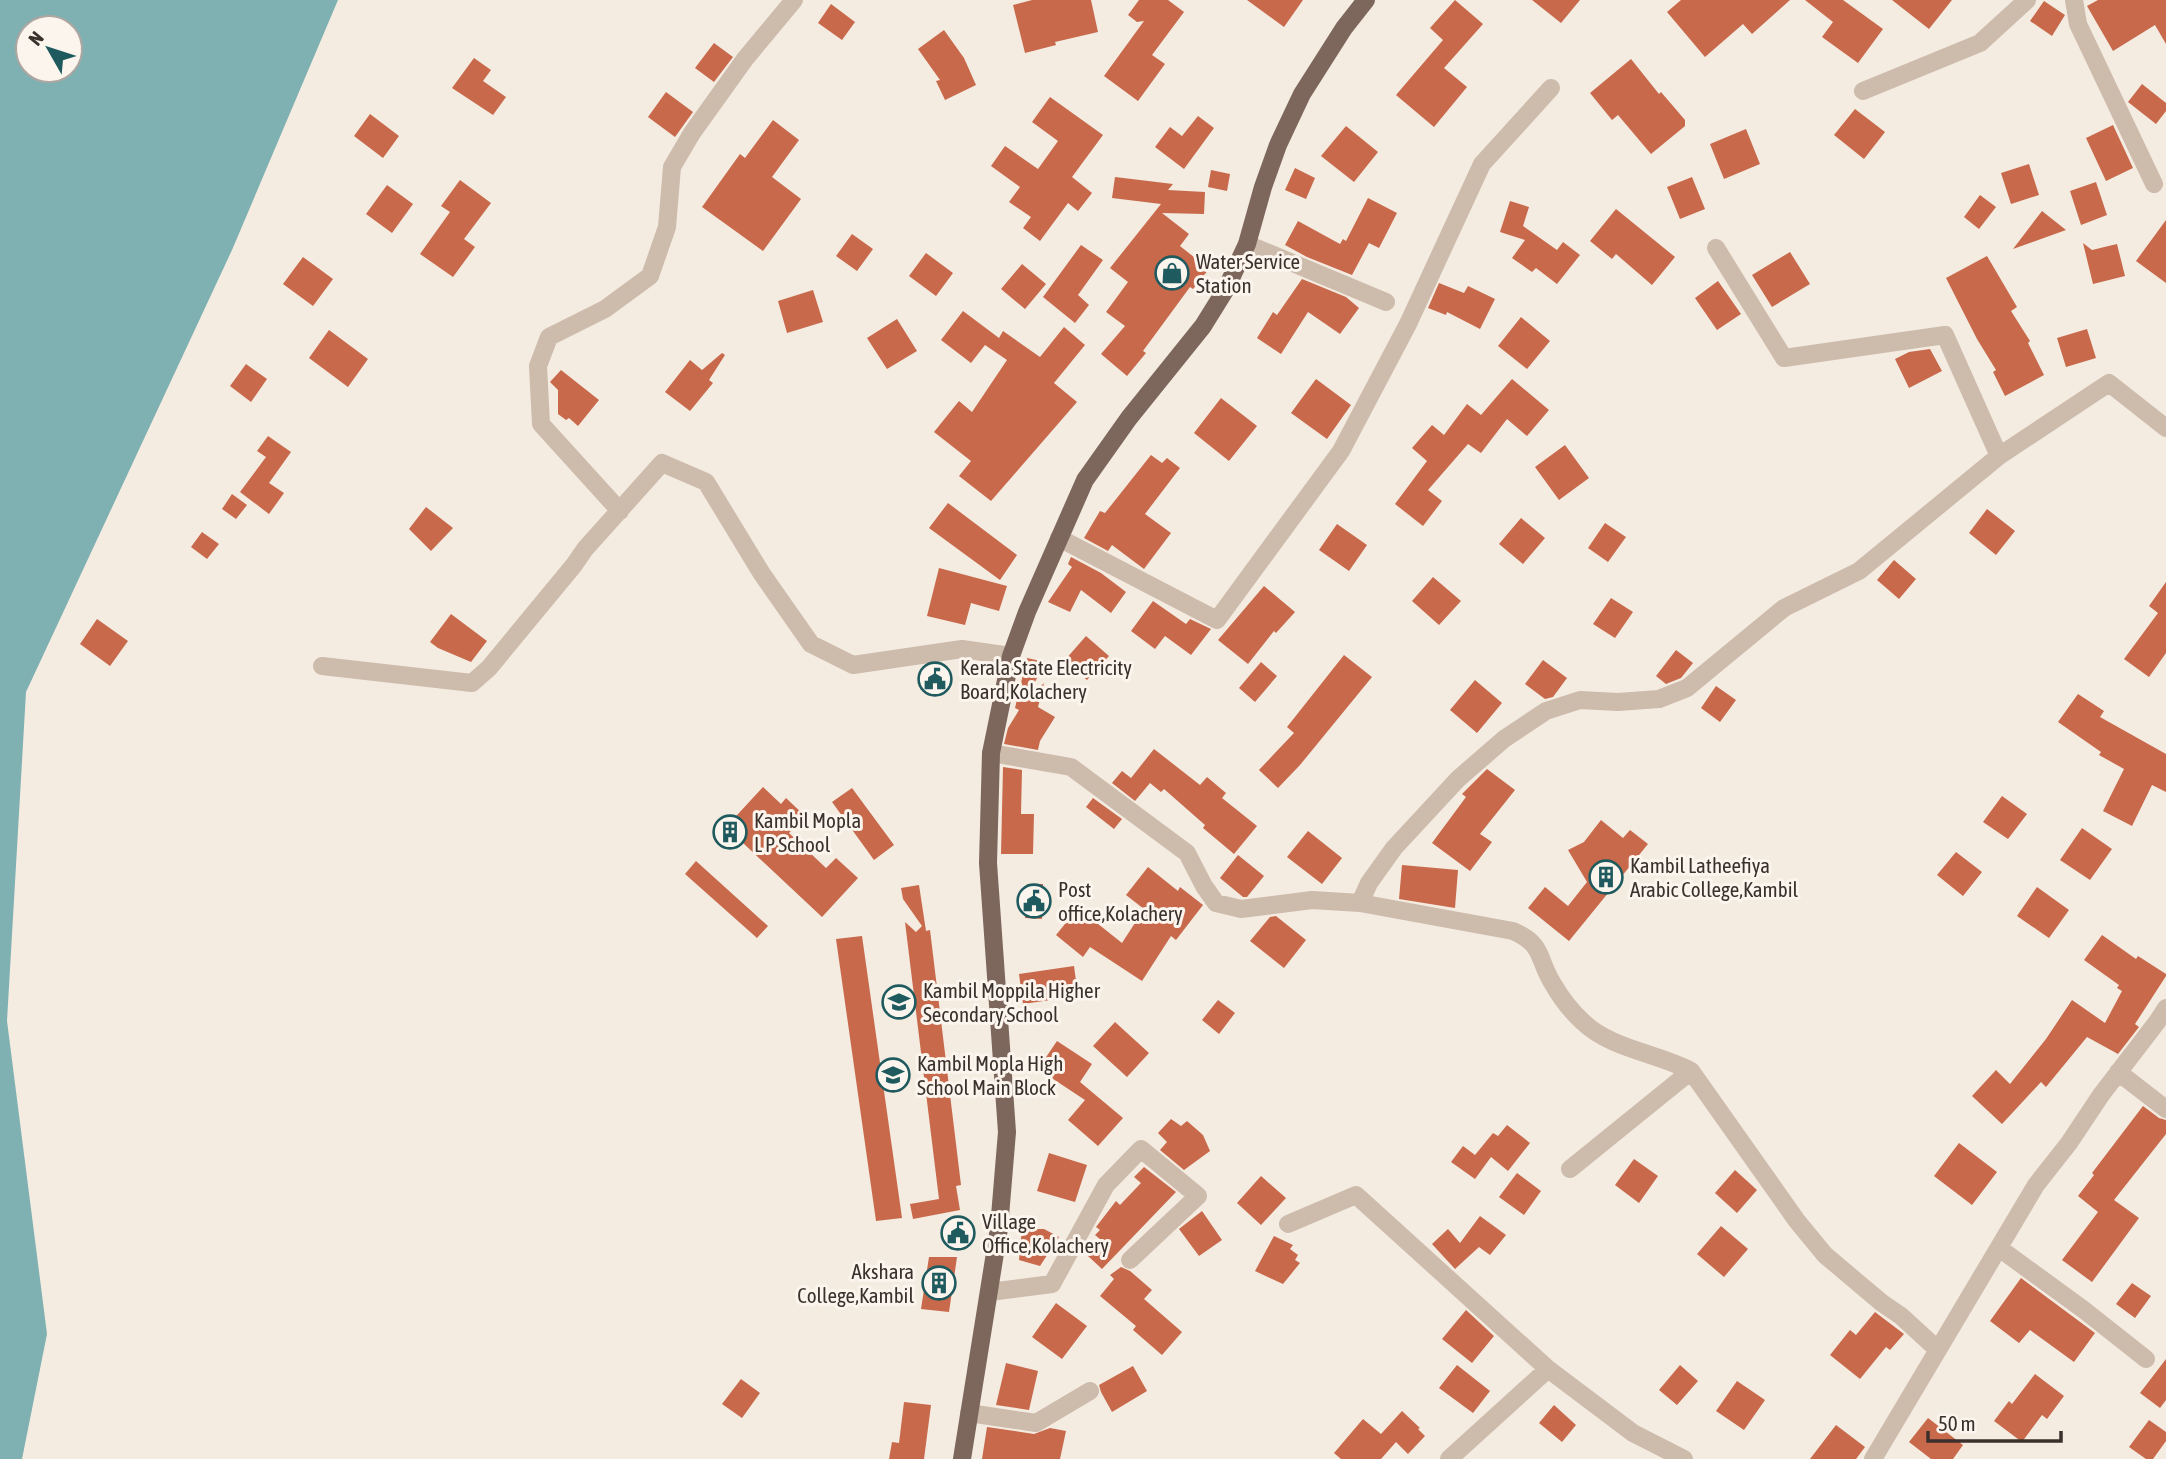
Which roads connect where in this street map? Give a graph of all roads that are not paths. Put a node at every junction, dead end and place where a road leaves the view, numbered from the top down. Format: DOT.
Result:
graph roads {
  1 [pos="794,0"];
  2 [pos="1366,0"];
  3 [pos="2027,0"];
  4 [pos="2074,0"];
  5 [pos="1552,88"];
  6 [pos="1863,91"];
  7 [pos="2154,184"];
  8 [pos="1247,244"];
  9 [pos="1716,248"];
  10 [pos="1386,302"];
  11 [pos="2166,428"];
  12 [pos="1999,456"];
  13 [pos="620,511"];
  14 [pos="1059,538"];
  15 [pos="1011,656"];
  16 [pos="322,666"];
  17 [pos="990,753"];
  18 [pos="1360,903"];
  19 [pos="2166,1008"];
  20 [pos="1691,1071"];
  21 [pos="2118,1072"];
  22 [pos="2166,1109"];
  23 [pos="1570,1169"];
  24 [pos="1288,1224"];
  25 [pos="1999,1248"];
  26 [pos="1130,1260"];
  27 [pos="990,1292"];
  28 [pos="1937,1349"];
  29 [pos="2146,1359"];
  30 [pos="1548,1369"];
  31 [pos="1090,1391"];
  32 [pos="969,1413"];
  33 [pos="962,1459"];
  34 [pos="1449,1459"];
  35 [pos="1685,1459"];
  36 [pos="1873,1459"];
  1 -- 13 [label="street"];
  2 -- 8 [label="main road"];
  3 -- 6 [label="street"];
  4 -- 7 [label="street"];
  5 -- 14 [label="street"];
  8 -- 10 [label="street"];
  8 -- 14 [label="main road"];
  9 -- 12 [label="street"];
  11 -- 12 [label="street"];
  12 -- 18 [label="street"];
  13 -- 15 [label="street"];
  13 -- 16 [label="street"];
  14 -- 15 [label="main road"];
  15 -- 17 [label="main road"];
  17 -- 18 [label="street"];
  17 -- 27 [label="main road"];
  18 -- 20 [label="street"];
  19 -- 21 [label="street"];
  20 -- 23 [label="street"];
  20 -- 28 [label="street"];
  21 -- 22 [label="street"];
  21 -- 25 [label="street"];
  24 -- 30 [label="street"];
  25 -- 28 [label="street"];
  25 -- 29 [label="street"];
  26 -- 27 [label="street"];
  27 -- 32 [label="main road"];
  28 -- 36 [label="street"];
  30 -- 34 [label="street"];
  30 -- 35 [label="street"];
  31 -- 32 [label="street"];
  32 -- 33 [label="main road"];
}
